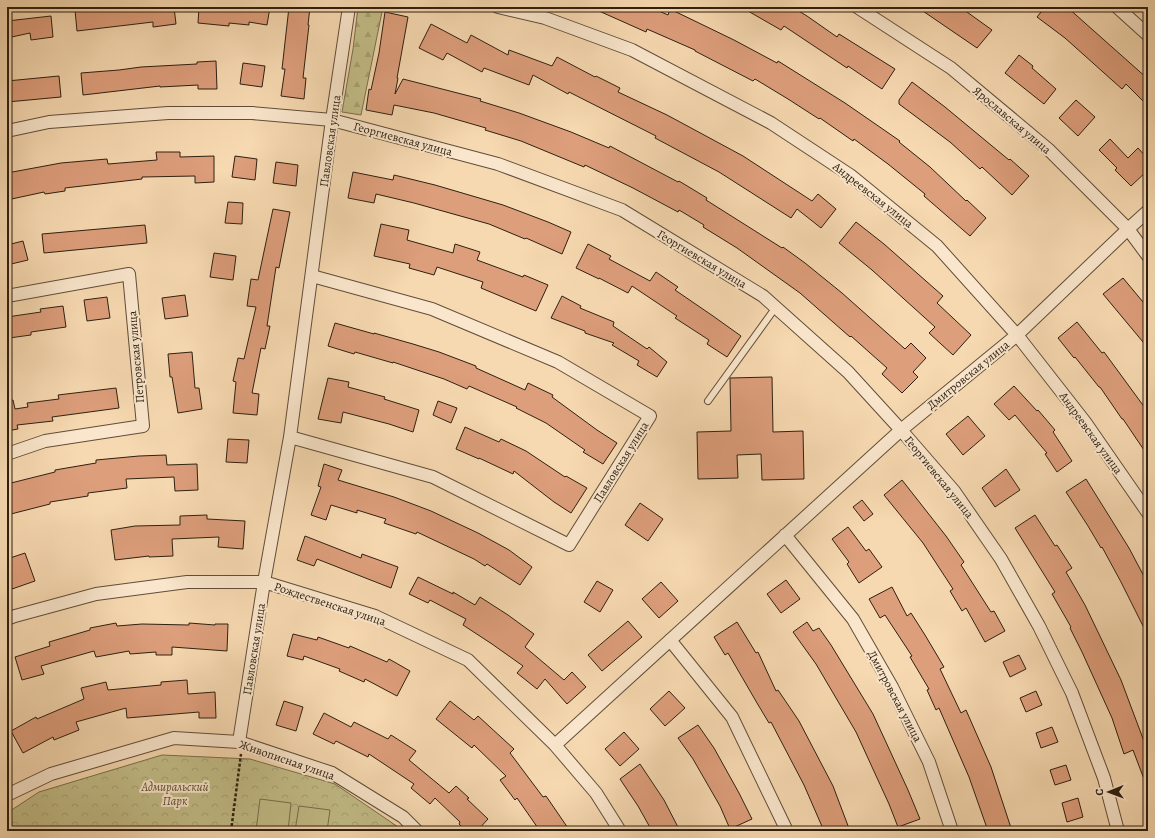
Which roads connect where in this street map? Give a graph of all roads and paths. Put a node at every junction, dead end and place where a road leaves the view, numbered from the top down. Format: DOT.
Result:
graph roads {
  1 [pos="349,7"];
  2 [pos="498,7"];
  3 [pos="857,7"];
  4 [pos="1117,7"];
  5 [pos="1148,35"];
  6 [pos="332,120"];
  7 [pos="7,131"];
  8 [pos="1148,211"];
  9 [pos="1128,229"];
  10 [pos="1148,256"];
  11 [pos="312,276"];
  12 [pos="7,296"];
  13 [pos="776,307"];
  14 [pos="1017,335"];
  15 [pos="708,401"];
  16 [pos="901,430"];
  17 [pos="290,437"];
  18 [pos="7,454"];
  19 [pos="1148,513"];
  20 [pos="784,535"];
  21 [pos="264,582"];
  22 [pos="7,620"];
  23 [pos="670,640"];
  24 [pos="239,742"];
  25 [pos="555,745"];
  26 [pos="7,795"];
  27 [pos="231,831"];
  28 [pos="417,831"];
  29 [pos="620,831"];
  30 [pos="787,831"];
  31 [pos="952,831"];
  32 [pos="1118,831"];
  1 -- 6 [label="street, Павловская улица"];
  2 -- 14 [label="street, Андреевская улица"];
  3 -- 9 [label="street, Ярославская улица"];
  4 -- 5 [label="street"];
  6 -- 7 [label="street, Георгиевская улица"];
  6 -- 11 [label="street, Павловская улица"];
  6 -- 13 [label="street, Георгиевская улица"];
  8 -- 9 [label="street, Дмитровская улица"];
  9 -- 10 [label="street, Ярославская улица"];
  9 -- 14 [label="street, Дмитровская улица"];
  11 -- 17 [label="street, Павловская улица"];
  11 -- 17 [label="street, Павловская улица"];
  12 -- 18 [label="street, Петровская улица"];
  13 -- 15 [label="lane"];
  13 -- 16 [label="street, Георгиевская улица"];
  14 -- 16 [label="street, Дмитровская улица"];
  14 -- 19 [label="street, Андреевская улица"];
  16 -- 20 [label="street, Дмитровская улица"];
  16 -- 32 [label="street, Георгиевская улица"];
  17 -- 21 [label="street, Павловская улица"];
  20 -- 23 [label="street, Дмитровская улица"];
  20 -- 31 [label="street, Дмитровская улица"];
  21 -- 22 [label="street, Рождественская улица"];
  21 -- 24 [label="street, Павловская улица"];
  21 -- 25 [label="street, Рождественская улица"];
  23 -- 25 [label="street, Дмитровская улица"];
  23 -- 30 [label="street"];
  24 -- 26 [label="street, Живописная улица"];
  24 -- 27 [label="path"];
  24 -- 28 [label="street, Живописная улица"];
  25 -- 29 [label="street, Рождественская улица"];
}
